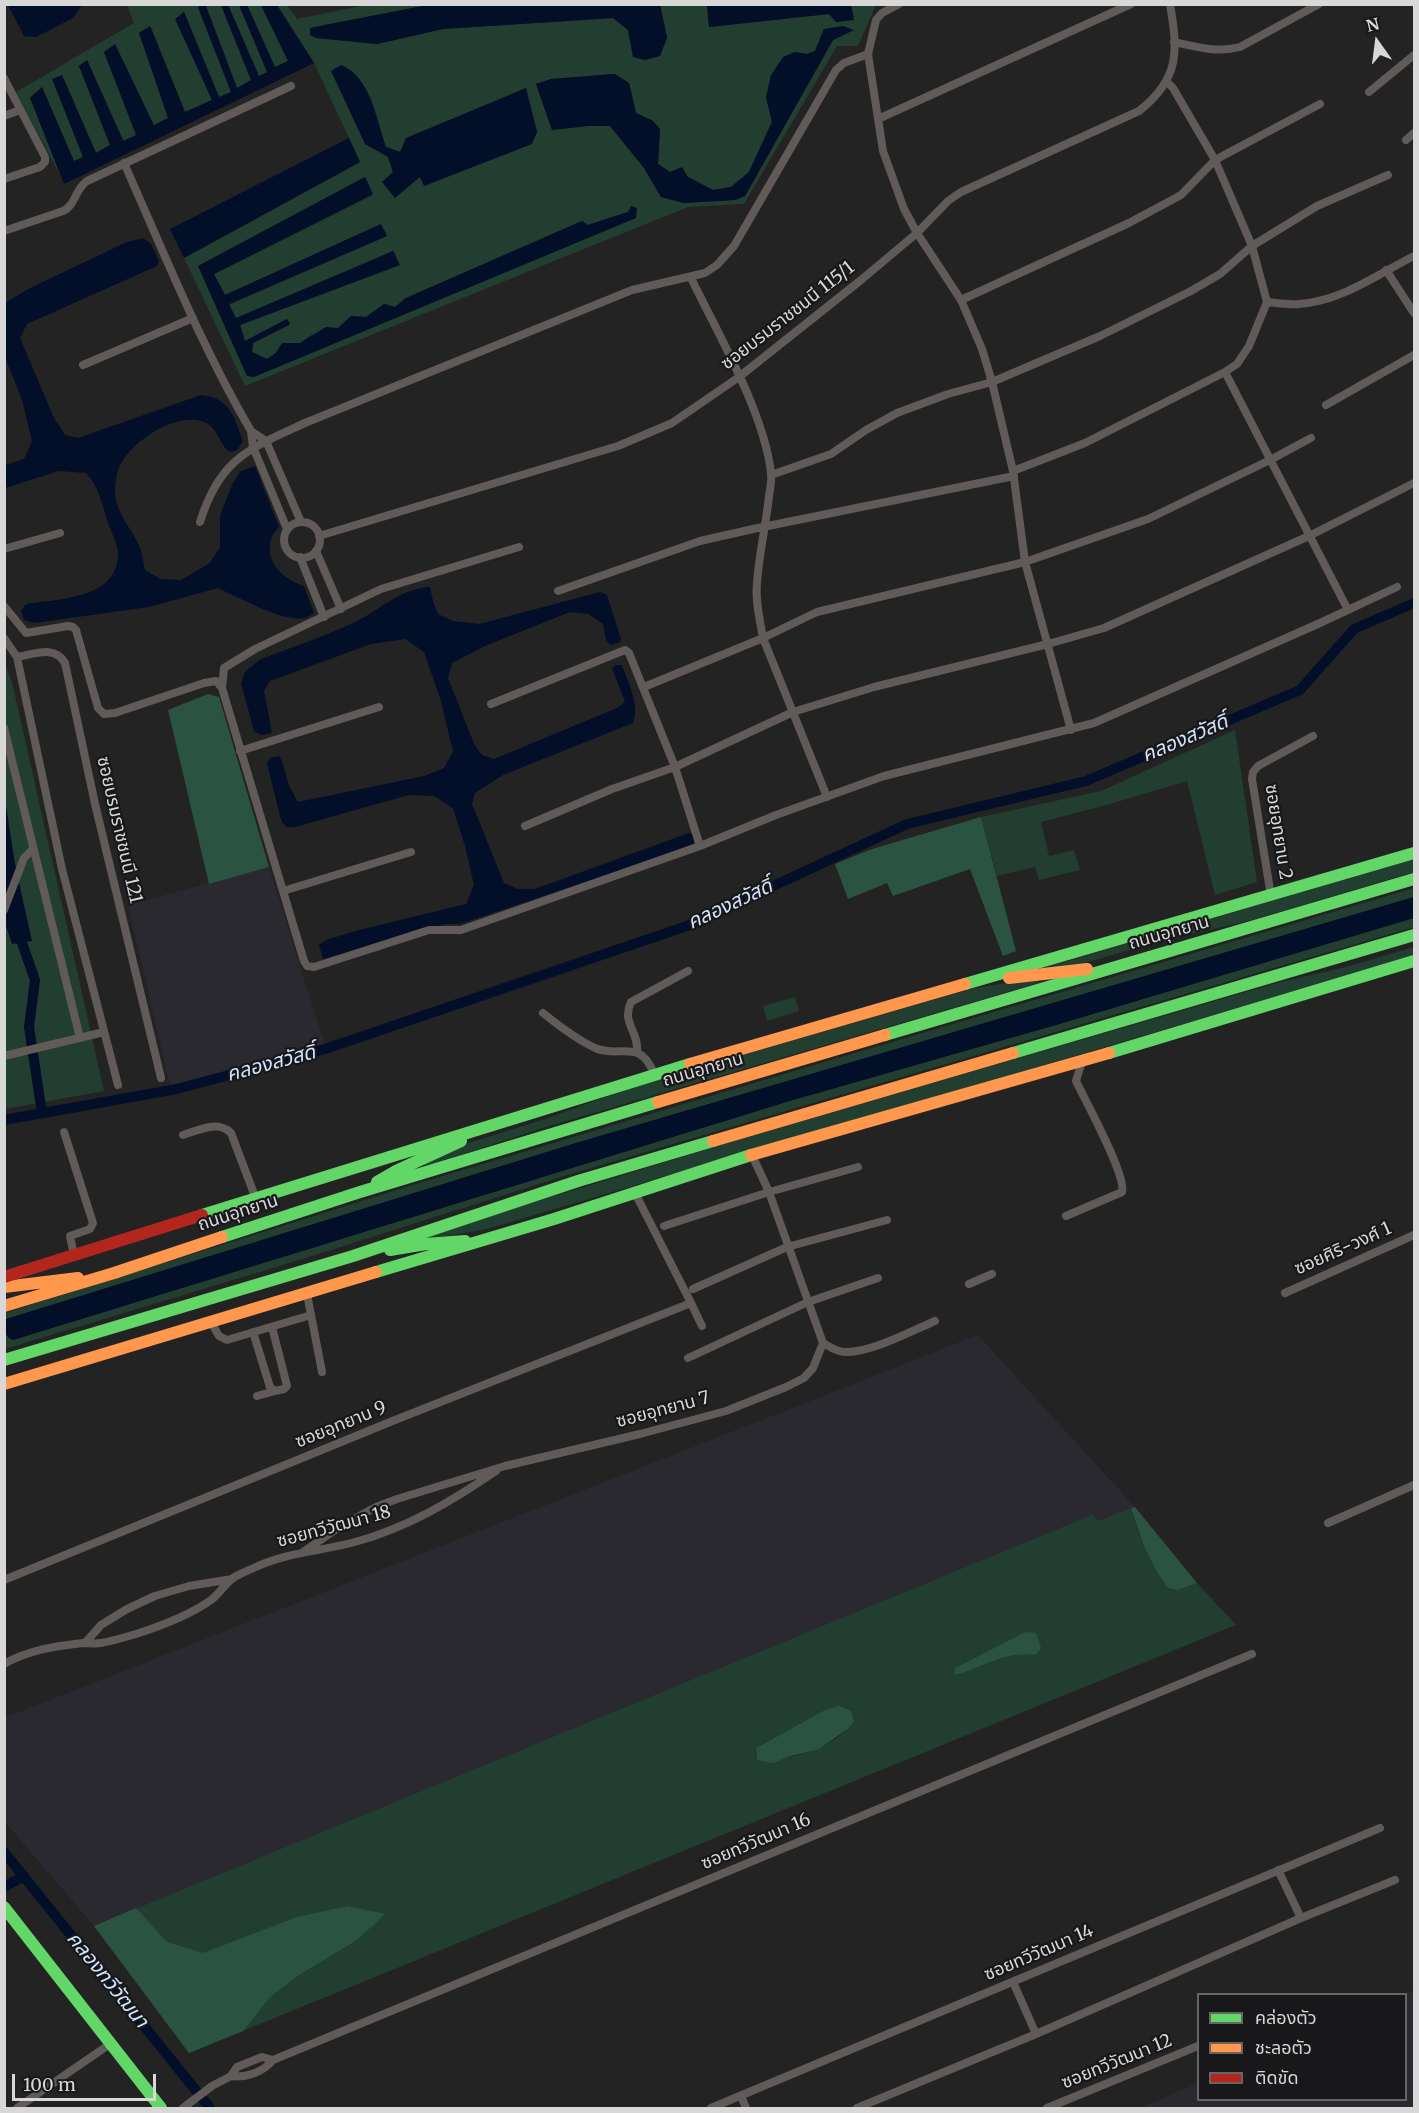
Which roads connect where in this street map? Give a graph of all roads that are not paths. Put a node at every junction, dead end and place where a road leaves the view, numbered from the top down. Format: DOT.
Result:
graph roads {
  1 [pos="899,4"];
  2 [pos="1131,4"];
  3 [pos="1170,4"];
  4 [pos="1319,4"];
  5 [pos="1174,42"];
  6 [pos="868,54"];
  7 [pos="1414,55"];
  8 [pos="4,78"];
  9 [pos="1167,82"];
  10 [pos="291,86"];
  11 [pos="1369,92"];
  12 [pos="1320,104"];
  13 [pos="20,110"];
  14 [pos="4,116"];
  15 [pos="878,119"];
  16 [pos="1414,133"];
  17 [pos="1406,140"];
  18 [pos="1215,160"];
  19 [pos="124,163"];
  20 [pos="1388,176"];
  21 [pos="4,180"];
  22 [pos="4,231"];
  23 [pos="917,233"];
  24 [pos="1252,246"];
  25 [pos="1414,256"];
  26 [pos="1386,270"];
  27 [pos="691,278"];
  28 [pos="961,300"];
  29 [pos="1267,302"];
  30 [pos="1414,313"];
  31 [pos="193,318"];
  32 [pos="1414,355"];
  33 [pos="83,365"];
  34 [pos="1226,372"];
  35 [pos="739,376"];
  36 [pos="992,382"];
  37 [pos="1326,405"];
  38 [pos="251,431"];
  39 [pos="1311,438"];
  40 [pos="266,441"];
  41 [pos="253,447"];
  42 [pos="1270,460"];
  43 [pos="1014,473"];
  44 [pos="771,475"];
  45 [pos="1414,483"];
  46 [pos="201,522"];
  47 [pos="302,522"];
  48 [pos="766,526"];
  49 [pos="287,529"];
  50 [pos="60,533"];
  51 [pos="319,536"];
  52 [pos="1309,536"];
  53 [pos="519,547"];
  54 [pos="4,549"];
  55 [pos="316,550"];
  56 [pos="300,557"];
  57 [pos="1024,562"];
  58 [pos="1397,586"];
  59 [pos="558,591"];
  60 [pos="4,606"];
  61 [pos="341,609"];
  62 [pos="1348,610"];
  63 [pos="324,617"];
  64 [pos="4,638"];
  65 [pos="763,638"];
  66 [pos="1048,644"];
  67 [pos="17,657"];
  68 [pos="644,687"];
  69 [pos="222,688"];
  70 [pos="491,704"];
  71 [pos="379,707"];
  72 [pos="794,712"];
  73 [pos="4,728"];
  74 [pos="1071,730"];
  75 [pos="1313,736"];
  76 [pos="6,738"];
  77 [pos="240,751"];
  78 [pos="675,767"];
  79 [pos="827,797"];
  80 [pos="525,826"];
  81 [pos="700,846"];
  82 [pos="33,849"];
  83 [pos="411,852"];
  84 [pos="1414,853"];
  85 [pos="1414,879"];
  86 [pos="283,891"];
  87 [pos="1272,896"];
  88 [pos="4,910"];
  89 [pos="1414,935"];
  90 [pos="1414,961"];
  91 [pos="1122,965"];
  92 [pos="688,971"];
  93 [pos="975,982"];
  94 [pos="543,1013"];
  95 [pos="104,1032"];
  96 [pos="80,1038"];
  97 [pos="637,1052"];
  98 [pos="4,1056"];
  99 [pos="1082,1061"];
  100 [pos="654,1074"];
  101 [pos="161,1078"];
  102 [pos="118,1086"];
  103 [pos="481,1128"];
  104 [pos="64,1132"];
  105 [pos="183,1135"];
  106 [pos="752,1155"];
  107 [pos="858,1167"];
  108 [pos="634,1191"];
  109 [pos="360,1192"];
  110 [pos="769,1192"];
  111 [pos="256,1199"];
  112 [pos="1066,1216"];
  113 [pos="887,1220"];
  114 [pos="664,1226"];
  115 [pos="1414,1235"];
  116 [pos="490,1239"];
  117 [pos="787,1247"];
  118 [pos="74,1256"];
  119 [pos="353,1256"];
  120 [pos="114,1273"];
  121 [pos="992,1274"];
  122 [pos="4,1277"];
  123 [pos="878,1278"];
  124 [pos="969,1284"];
  125 [pos="4,1287"];
  126 [pos="693,1289"];
  127 [pos="1286,1293"];
  128 [pos="306,1294"];
  129 [pos="808,1302"];
  130 [pos="691,1303"];
  131 [pos="4,1306"];
  132 [pos="311,1316"];
  133 [pos="935,1321"];
  134 [pos="211,1322"];
  135 [pos="702,1326"];
  136 [pos="272,1327"];
  137 [pos="253,1332"];
  138 [pos="824,1343"];
  139 [pos="688,1358"];
  140 [pos="4,1360"];
  141 [pos="322,1372"];
  142 [pos="4,1384"];
  143 [pos="275,1392"];
  144 [pos="257,1396"];
  145 [pos="505,1466"];
  146 [pos="1414,1485"];
  147 [pos="1328,1523"];
  148 [pos="303,1551"];
  149 [pos="232,1578"];
  150 [pos="4,1580"];
  151 [pos="85,1643"];
  152 [pos="1252,1654"];
  153 [pos="4,1664"];
  154 [pos="1380,1828"];
  155 [pos="1278,1869"];
  156 [pos="1395,1880"];
  157 [pos="4,1907"];
  158 [pos="1301,1918"];
  159 [pos="1013,1982"];
  160 [pos="1036,2034"];
  161 [pos="110,2044"];
  162 [pos="1197,2046"];
  163 [pos="741,2096"];
  164 [pos="184,2107"];
  165 [pos="17,2109"];
  166 [pos="161,2109"];
  167 [pos="711,2109"];
  168 [pos="746,2109"];
  169 [pos="857,2109"];
  170 [pos="1047,2109"];
  1 -- 6 [label="street"];
  2 -- 15 [label="street"];
  3 -- 5 [label="street, ซอยบรมราชชนนี 115/1"];
  4 -- 5 [label="street"];
  5 -- 9 [label="street, ซอยบรมราชชนนี 115/1"];
  6 -- 15 [label="street"];
  6 -- 27 [label="street"];
  7 -- 11 [label="street"];
  8 -- 13 [label="street"];
  9 -- 18 [label="street"];
  9 -- 23 [label="street, ซอยบรมราชชนนี 115/1"];
  10 -- 19 [label="street"];
  12 -- 18 [label="street"];
  13 -- 14 [label="street"];
  13 -- 21 [label="street"];
  15 -- 23 [label="street"];
  16 -- 17 [label="street"];
  18 -- 24 [label="street"];
  18 -- 28 [label="street"];
  19 -- 22 [label="street"];
  19 -- 31 [label="street"];
  20 -- 24 [label="street"];
  23 -- 28 [label="street"];
  23 -- 35 [label="street, ซอยบรมราชชนนี 115/1"];
  24 -- 29 [label="street"];
  24 -- 36 [label="street"];
  25 -- 26 [label="street"];
  26 -- 29 [label="street"];
  26 -- 30 [label="street"];
  27 -- 35 [label="street"];
  27 -- 40 [label="street"];
  28 -- 36 [label="street"];
  29 -- 34 [label="street"];
  31 -- 33 [label="street"];
  31 -- 38 [label="street"];
  32 -- 37 [label="street"];
  34 -- 42 [label="street"];
  34 -- 43 [label="street"];
  35 -- 44 [label="street"];
  35 -- 51 [label="street, ซอยบรมราชชนนี 115/1"];
  36 -- 43 [label="street"];
  36 -- 44 [label="street"];
  38 -- 40 [label="street"];
  38 -- 41 [label="street"];
  39 -- 42 [label="street"];
  40 -- 41 [label="street"];
  40 -- 47 [label="street"];
  41 -- 46 [label="street"];
  41 -- 49 [label="street"];
  42 -- 52 [label="street"];
  42 -- 57 [label="street"];
  43 -- 48 [label="street"];
  43 -- 57 [label="street"];
  44 -- 48 [label="street"];
  45 -- 52 [label="street"];
  47 -- 49 [label="street"];
  47 -- 51 [label="street"];
  48 -- 59 [label="street"];
  48 -- 65 [label="street"];
  49 -- 56 [label="street"];
  50 -- 54 [label="street"];
  51 -- 55 [label="street"];
  52 -- 62 [label="street"];
  52 -- 66 [label="street"];
  53 -- 61 [label="street"];
  55 -- 56 [label="street"];
  55 -- 61 [label="street"];
  56 -- 63 [label="street"];
  57 -- 65 [label="street"];
  57 -- 66 [label="street"];
  58 -- 62 [label="street"];
  60 -- 69 [label="street"];
  61 -- 63 [label="street"];
  62 -- 74 [label="street"];
  63 -- 69 [label="street"];
  64 -- 67 [label="street"];
  65 -- 68 [label="street"];
  65 -- 72 [label="street"];
  66 -- 72 [label="street"];
  66 -- 74 [label="street"];
  67 -- 95 [label="street"];
  67 -- 101 [label="street, ซอยบรมราชชนนี 121"];
  68 -- 70 [label="street"];
  68 -- 78 [label="street"];
  69 -- 77 [label="street"];
  71 -- 77 [label="street"];
  72 -- 78 [label="street"];
  72 -- 79 [label="street"];
  73 -- 76 [label="street"];
  74 -- 79 [label="street"];
  75 -- 87 [label="street, ซอยอุทยาน 2"];
  76 -- 82 [label="street"];
  77 -- 86 [label="street"];
  78 -- 80 [label="street"];
  78 -- 81 [label="street"];
  79 -- 81 [label="street"];
  81 -- 86 [label="street"];
  82 -- 88 [label="street"];
  82 -- 96 [label="street"];
  83 -- 86 [label="street"];
  84 -- 87 [label="main road, ถนนอุทยาน"];
  85 -- 91 [label="main road, ถนนอุทยาน"];
  87 -- 93 [label="main road, ถนนอุทยาน"];
  89 -- 119 [label="main road"];
  90 -- 99 [label="main road"];
  91 -- 93 [label="main road"];
  91 -- 109 [label="main road, ถนนอุทยาน"];
  92 -- 97 [label="street"];
  93 -- 100 [label="main road, ถนนอุทยาน"];
  94 -- 97 [label="street"];
  95 -- 96 [label="street"];
  95 -- 102 [label="street"];
  96 -- 98 [label="street"];
  97 -- 100 [label="street"];
  99 -- 106 [label="main road"];
  99 -- 112 [label="street"];
  100 -- 103 [label="main road, ถนนอุทยาน"];
  103 -- 109 [label="main road"];
  103 -- 111 [label="main road, ถนนอุทยาน"];
  104 -- 118 [label="street"];
  105 -- 111 [label="street"];
  106 -- 108 [label="main road"];
  106 -- 110 [label="street"];
  107 -- 110 [label="street"];
  108 -- 116 [label="main road"];
  108 -- 130 [label="street"];
  109 -- 120 [label="main road, ถนนอุทยาน"];
  110 -- 114 [label="street"];
  110 -- 117 [label="street"];
  111 -- 118 [label="main road, ถนนอุทยาน"];
  113 -- 117 [label="street"];
  115 -- 127 [label="street, ซอยศิริ-วงศ์ 1"];
  116 -- 119 [label="main road"];
  116 -- 128 [label="main road"];
  117 -- 126 [label="street"];
  117 -- 129 [label="street"];
  118 -- 122 [label="main road, ถนนอุทยาน"];
  119 -- 140 [label="main road"];
  120 -- 125 [label="main road"];
  120 -- 131 [label="main road, ถนนอุทยาน"];
  121 -- 124 [label="street"];
  123 -- 129 [label="street"];
  128 -- 132 [label="street"];
  128 -- 134 [label="main road"];
  129 -- 138 [label="street"];
  129 -- 139 [label="street"];
  130 -- 135 [label="street"];
  130 -- 150 [label="street, ซอยอุทยาน 9"];
  132 -- 136 [label="street"];
  132 -- 141 [label="street"];
  133 -- 138 [label="street"];
  134 -- 137 [label="street"];
  134 -- 142 [label="main road"];
  136 -- 137 [label="street"];
  136 -- 143 [label="street"];
  137 -- 143 [label="street"];
  138 -- 145 [label="street, ซอยอุทยาน 7"];
  143 -- 144 [label="street"];
  145 -- 148 [label="street, ซอยอุทยาน 7"];
  145 -- 148 [label="street, ซอยทวีวัฒนา 18"];
  146 -- 147 [label="street"];
  148 -- 149 [label="street, ซอยทวีวัฒนา 18"];
  149 -- 151 [label="street, ซอยทวีวัฒนา 18"];
  149 -- 151 [label="street, ซอยทวีวัฒนา 18"];
  151 -- 153 [label="street, ซอยทวีวัฒนา 18"];
  152 -- 164 [label="street, ซอยทวีวัฒนา 16"];
  154 -- 155 [label="street, ซอยทวีวัฒนา 14"];
  155 -- 158 [label="street"];
  155 -- 159 [label="street, ซอยทวีวัฒนา 14"];
  156 -- 158 [label="street"];
  157 -- 161 [label="main road"];
  158 -- 160 [label="street"];
  159 -- 160 [label="street"];
  159 -- 163 [label="street, ซอยทวีวัฒนา 14"];
  160 -- 169 [label="street"];
  161 -- 165 [label="street"];
  161 -- 166 [label="main road"];
  162 -- 170 [label="street, ซอยทวีวัฒนา 12"];
  163 -- 167 [label="street, ซอยทวีวัฒนา 14"];
  163 -- 168 [label="street"];
}
